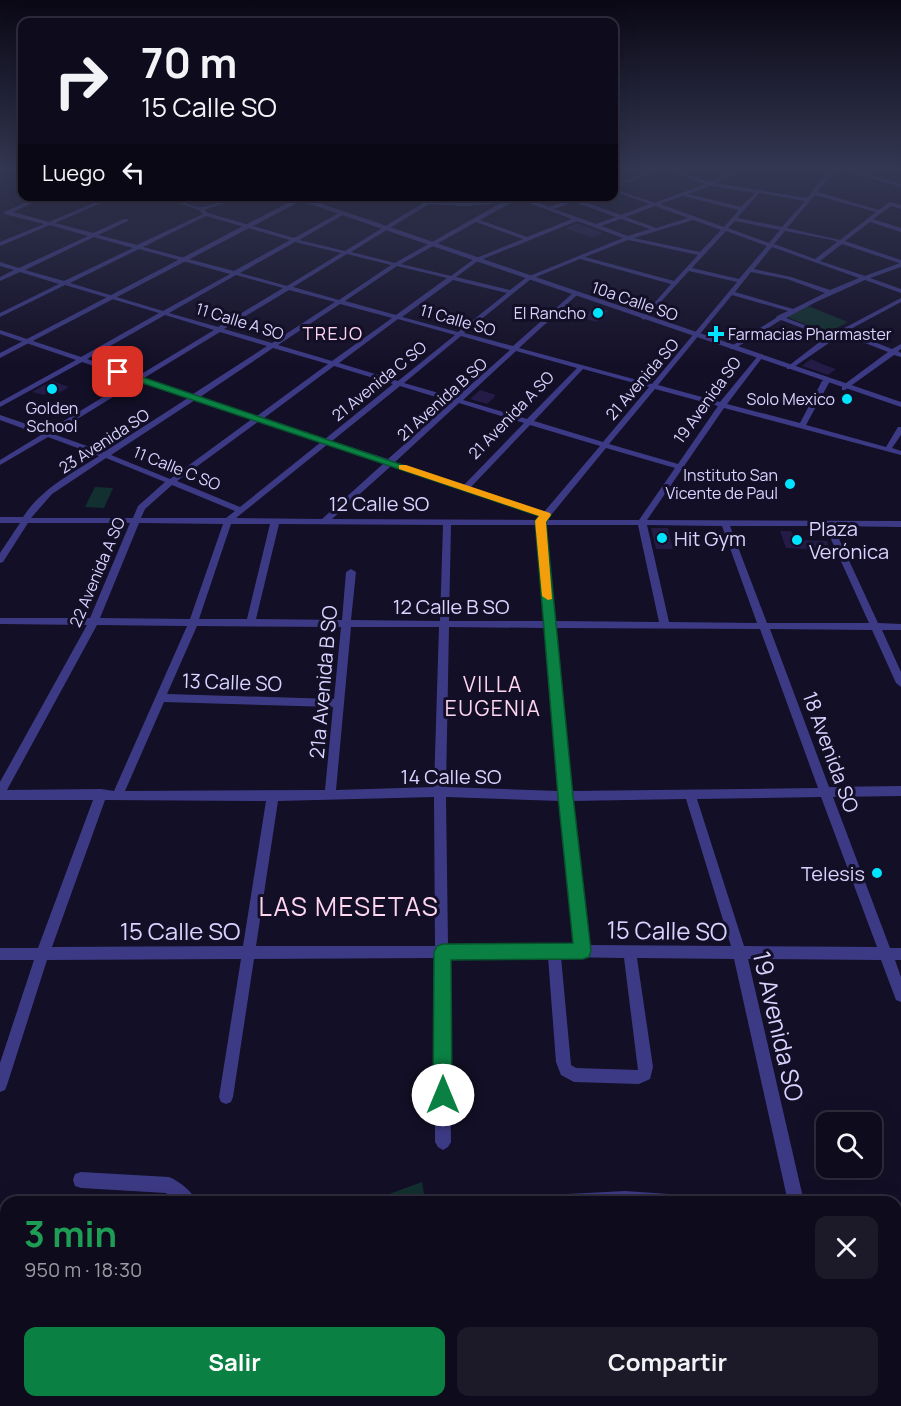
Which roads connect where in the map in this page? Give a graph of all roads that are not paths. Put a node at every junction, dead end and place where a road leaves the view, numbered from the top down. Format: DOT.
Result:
graph roads {
  1 [pos="20,236"];
  2 [pos="93,236"];
  3 [pos="163,236"];
  4 [pos="231,236"];
  5 [pos="280,236"];
  6 [pos="302,236"];
  7 [pos="371,236"];
  8 [pos="405,236"];
  9 [pos="446,236"];
  10 [pos="519,236"];
  11 [pos="536,236"];
  12 [pos="622,236"];
  13 [pos="635,236"];
  14 [pos="718,236"];
  15 [pos="743,236"];
  16 [pos="779,236"];
  17 [pos="816,236"];
  18 [pos="848,236"];
  19 [pos="628,238"];
  20 [pos="528,239"];
  21 [pos="294,240"];
  22 [pos="841,241"];
  23 [pos="0,244"];
  24 [pos="430,244"];
  25 [pos="771,245"];
  26 [pos="138,248"];
  27 [pos="344,252"];
  28 [pos="701,254"];
  29 [pos="578,257"];
  30 [pos="184,260"];
  31 [pos="476,260"];
  32 [pos="816,261"];
  33 [pos="901,263"];
  34 [pos="0,264"];
  35 [pos="397,264"];
  36 [pos="687,269"];
  37 [pos="21,270"];
  38 [pos="751,270"];
  39 [pos="236,274"];
  40 [pos="453,278"];
  41 [pos="529,278"];
  42 [pos="863,278"];
  43 [pos="0,279"];
  44 [pos="742,281"];
  45 [pos="65,283"];
  46 [pos="674,283"];
  47 [pos="287,287"];
  48 [pos="901,291"];
  49 [pos="511,292"];
  50 [pos="829,292"];
  51 [pos="732,293"];
  52 [pos="575,294"];
  53 [pos="112,297"];
  54 [pos="901,300"];
  55 [pos="341,302"];
  56 [pos="791,310"];
  57 [pos="165,313"];
  58 [pos="0,315"];
  59 [pos="398,317"];
  60 [pos="779,317"];
  61 [pos="644,318"];
  62 [pos="218,329"];
  63 [pos="841,331"];
  64 [pos="0,332"];
  65 [pos="462,335"];
  66 [pos="696,336"];
  67 [pos="831,337"];
  68 [pos="27,342"];
  69 [pos="275,345"];
  70 [pos="901,346"];
  71 [pos="732,348"];
  72 [pos="515,351"];
  73 [pos="891,351"];
  74 [pos="901,355"];
  75 [pos="0,356"];
  76 [pos="759,358"];
  77 [pos="80,359"];
  78 [pos="336,364"];
  79 [pos="581,367"];
  80 [pos="789,368"];
  81 [pos="137,378"];
  82 [pos="826,381"];
  83 [pos="400,383"];
  84 [pos="652,387"];
  85 [pos="845,388"];
  86 [pos="195,398"];
  87 [pos="459,401"];
  88 [pos="0,405"];
  89 [pos="722,405"];
  90 [pos="901,405"];
  91 [pos="0,417"];
  92 [pos="259,419"];
  93 [pos="529,423"];
  94 [pos="802,426"];
  95 [pos="901,429"];
  96 [pos="44,435"];
  97 [pos="328,442"];
  98 [pos="603,445"];
  99 [pos="888,449"];
  100 [pos="901,453"];
  101 [pos="107,456"];
  102 [pos="0,463"];
  103 [pos="391,463"];
  104 [pos="680,467"];
  105 [pos="172,481"];
  106 [pos="466,488"];
  107 [pos="240,510"];
  108 [pos="543,518"];
  109 [pos="0,520"];
  110 [pos="26,520"];
  111 [pos="228,521"];
  112 [pos="275,521"];
  113 [pos="325,521"];
  114 [pos="447,521"];
  115 [pos="135,522"];
  116 [pos="642,522"];
  117 [pos="725,523"];
  118 [pos="828,524"];
  119 [pos="901,524"];
  120 [pos="0,560"];
  121 [pos="351,572"];
  122 [pos="0,621"];
  123 [pos="94,621"];
  124 [pos="194,621"];
  125 [pos="251,622"];
  126 [pos="346,624"];
  127 [pos="444,624"];
  128 [pos="550,625"];
  129 [pos="665,626"];
  130 [pos="764,626"];
  131 [pos="875,627"];
  132 [pos="901,627"];
  133 [pos="901,683"];
  134 [pos="161,698"];
  135 [pos="339,703"];
  136 [pos="901,791"];
  137 [pos="440,792"];
  138 [pos="825,792"];
  139 [pos="0,794"];
  140 [pos="101,794"];
  141 [pos="118,794"];
  142 [pos="690,794"];
  143 [pos="330,795"];
  144 [pos="273,796"];
  145 [pos="565,796"];
  146 [pos="554,951"];
  147 [pos="583,951"];
  148 [pos="247,952"];
  149 [pos="443,952"];
  150 [pos="630,952"];
  151 [pos="43,953"];
  152 [pos="0,954"];
  153 [pos="740,954"];
  154 [pos="885,954"];
  155 [pos="901,954"];
  156 [pos="901,995"];
  157 [pos="0,1085"];
  158 [pos="226,1097"];
  159 [pos="443,1142"];
  160 [pos="81,1180"];
  161 [pos="182,1196"];
  162 [pos="795,1196"];
  1 -- 23 [label="street"];
  2 -- 26 [label="street, 11 Calle SO"];
  2 -- 37 [label="street"];
  3 -- 26 [label="street"];
  4 -- 30 [label="street"];
  5 -- 21 [label="street"];
  6 -- 21 [label="street"];
  7 -- 27 [label="street"];
  8 -- 24 [label="street, 10a Calle SO"];
  9 -- 24 [label="street, 23 Avenida SO"];
  10 -- 20 [label="street"];
  11 -- 20 [label="street, 22 Avenida A SO"];
  12 -- 19 [label="street"];
  13 -- 19 [label="street, 21 Avenida C SO"];
  14 -- 28 [label="street, 21 Avenida SO"];
  15 -- 25 [label="street"];
  16 -- 25 [label="street, 21 Avenida SO"];
  17 -- 22 [label="street"];
  18 -- 22 [label="street"];
  19 -- 28 [label="street"];
  19 -- 29 [label="street, 21 Avenida C SO"];
  20 -- 31 [label="street, 22 Avenida A SO"];
  21 -- 27 [label="street"];
  21 -- 39 [label="street"];
  22 -- 32 [label="street"];
  22 -- 33 [label="street"];
  24 -- 31 [label="street, 10a Calle SO"];
  24 -- 35 [label="street, 23 Avenida SO"];
  25 -- 32 [label="street"];
  25 -- 38 [label="street, 21 Avenida SO"];
  26 -- 30 [label="street, 11 Calle SO"];
  26 -- 45 [label="street"];
  27 -- 35 [label="street"];
  27 -- 47 [label="street"];
  28 -- 36 [label="street, 21 Avenida SO"];
  29 -- 41 [label="street, 21 Avenida C SO"];
  29 -- 46 [label="street"];
  30 -- 39 [label="street, 11 Calle SO"];
  30 -- 53 [label="street"];
  31 -- 40 [label="street, 22 Avenida A SO"];
  31 -- 41 [label="street, 10a Calle SO"];
  32 -- 42 [label="street"];
  33 -- 42 [label="street, 19 Avenida SO"];
  34 -- 37 [label="street, 11 Calle A SO"];
  35 -- 40 [label="street"];
  35 -- 55 [label="street, 23 Avenida SO"];
  36 -- 44 [label="street"];
  36 -- 46 [label="street, 21 Avenida SO"];
  37 -- 43 [label="street"];
  37 -- 45 [label="street, 11 Calle A SO"];
  38 -- 44 [label="street, 21 Avenida SO"];
  38 -- 50 [label="street"];
  39 -- 47 [label="street, 11 Calle SO"];
  39 -- 57 [label="street"];
  40 -- 49 [label="street"];
  40 -- 59 [label="street, 22 Avenida A SO"];
  41 -- 49 [label="street, 21 Avenida C SO"];
  41 -- 52 [label="street, 10a Calle SO"];
  42 -- 48 [label="street"];
  42 -- 50 [label="street, 19 Avenida SO"];
  44 -- 51 [label="street, 21 Avenida SO"];
  45 -- 53 [label="street, 11 Calle A SO"];
  45 -- 58 [label="street"];
  46 -- 61 [label="street, 21 Avenida SO"];
  47 -- 55 [label="street, 11 Calle SO"];
  47 -- 62 [label="street"];
  49 -- 65 [label="street, 21 Avenida C SO"];
  50 -- 56 [label="street, 19 Avenida SO"];
  51 -- 56 [label="street"];
  51 -- 66 [label="street, 21 Avenida SO"];
  52 -- 61 [label="street, 10a Calle SO"];
  52 -- 72 [label="street, 21 Avenida B SO"];
  53 -- 57 [label="street, 11 Calle A SO"];
  53 -- 68 [label="street"];
  54 -- 63 [label="street"];
  55 -- 59 [label="street, 11 Calle SO"];
  55 -- 69 [label="street, 23 Avenida SO"];
  56 -- 60 [label="street, 19 Avenida SO"];
  57 -- 62 [label="street, 11 Calle A SO"];
  57 -- 77 [label="street"];
  59 -- 65 [label="street, 11 Calle SO"];
  59 -- 78 [label="street, 22 Avenida A SO"];
  60 -- 67 [label="street"];
  60 -- 71 [label="street, 19 Avenida SO"];
  61 -- 66 [label="street, 10a Calle SO"];
  62 -- 69 [label="street, 11 Calle A SO"];
  62 -- 81 [label="street"];
  63 -- 67 [label="street"];
  63 -- 73 [label="street"];
  64 -- 68 [label="street"];
  65 -- 72 [label="street, 11 Calle SO"];
  65 -- 83 [label="street, 21 Avenida C SO"];
  66 -- 71 [label="street, 10a Calle SO"];
  66 -- 84 [label="street, 21 Avenida SO"];
  67 -- 80 [label="street"];
  68 -- 75 [label="street"];
  68 -- 77 [label="street"];
  69 -- 78 [label="street, 11 Calle A SO"];
  69 -- 86 [label="street, 23 Avenida SO"];
  70 -- 73 [label="street"];
  71 -- 76 [label="street, 10a Calle SO"];
  72 -- 79 [label="street, 11 Calle SO"];
  72 -- 87 [label="street, 21 Avenida B SO"];
  73 -- 74 [label="street"];
  73 -- 85 [label="street"];
  76 -- 80 [label="street, 10a Calle SO"];
  76 -- 89 [label="street, 19 Avenida SO"];
  77 -- 81 [label="street"];
  77 -- 88 [label="street"];
  78 -- 83 [label="street, 11 Calle A SO"];
  78 -- 92 [label="street, 22 Avenida A SO"];
  79 -- 84 [label="street, 11 Calle SO"];
  79 -- 93 [label="street, 21 Avenida A SO"];
  80 -- 82 [label="street, 10a Calle SO"];
  81 -- 86 [label="street"];
  81 -- 96 [label="street"];
  82 -- 85 [label="street, 10a Calle SO"];
  82 -- 94 [label="street"];
  83 -- 87 [label="street, 11 Calle A SO"];
  83 -- 97 [label="street, 21 Avenida C SO"];
  84 -- 89 [label="street, 11 Calle SO"];
  84 -- 98 [label="street, 21 Avenida SO"];
  85 -- 90 [label="street, 10a Calle SO"];
  86 -- 92 [label="street"];
  86 -- 101 [label="street, 23 Avenida SO"];
  87 -- 93 [label="street, 11 Calle A SO"];
  87 -- 103 [label="street, 21 Avenida B SO"];
  89 -- 94 [label="street, 11 Calle SO"];
  89 -- 104 [label="street, 19 Avenida SO"];
  91 -- 96 [label="street, 11 Calle C SO"];
  92 -- 97 [label="street"];
  92 -- 105 [label="street, 22 Avenida A SO"];
  93 -- 98 [label="street, 11 Calle A SO"];
  93 -- 106 [label="street, 21 Avenida A SO"];
  94 -- 99 [label="street, 11 Calle SO"];
  95 -- 99 [label="street"];
  96 -- 101 [label="street, 11 Calle C SO"];
  96 -- 102 [label="street"];
  97 -- 103 [label="street"];
  97 -- 107 [label="street, 21 Avenida C SO"];
  98 -- 104 [label="street, 11 Calle A SO"];
  98 -- 108 [label="street, 21 Avenida SO"];
  99 -- 100 [label="street, 11 Calle SO"];
  101 -- 105 [label="street, 11 Calle C SO"];
  101 -- 110 [label="street, 23 Avenida SO"];
  103 -- 106 [label="street"];
  103 -- 113 [label="street, 21 Avenida B SO"];
  104 -- 116 [label="street, 19 Avenida SO"];
  105 -- 107 [label="street, 11 Calle C SO"];
  105 -- 115 [label="street, 22 Avenida A SO"];
  106 -- 108 [label="street"];
  107 -- 111 [label="street, 21 Avenida C SO"];
  108 -- 114 [label="street, 12 Calle SO"];
  108 -- 116 [label="street, 12 Calle SO"];
  108 -- 128 [label="street"];
  109 -- 110 [label="street, 12 Calle SO"];
  110 -- 115 [label="street, 12 Calle SO"];
  110 -- 120 [label="street, 23 Avenida SO"];
  111 -- 112 [label="street, 12 Calle SO"];
  111 -- 115 [label="street, 12 Calle SO"];
  111 -- 124 [label="street, 21 Avenida C SO"];
  112 -- 113 [label="street, 12 Calle SO"];
  112 -- 125 [label="street"];
  113 -- 114 [label="street, 12 Calle SO"];
  114 -- 127 [label="street"];
  115 -- 123 [label="street, 22 Avenida A SO"];
  116 -- 117 [label="street, 12 Calle SO"];
  116 -- 129 [label="street"];
  117 -- 118 [label="street, 12 Calle SO"];
  117 -- 130 [label="street, 18 Avenida SO"];
  118 -- 119 [label="street, 12 Calle SO"];
  118 -- 131 [label="street"];
  121 -- 126 [label="street, 21a Avenida B SO"];
  122 -- 123 [label="street, 12 Calle B SO"];
  123 -- 124 [label="street, 12 Calle B SO"];
  123 -- 139 [label="street, 22 Avenida A SO"];
  124 -- 125 [label="street, 12 Calle B SO"];
  124 -- 134 [label="street, 21 Avenida C SO"];
  125 -- 126 [label="street, 12 Calle B SO"];
  126 -- 127 [label="street, 12 Calle B SO"];
  126 -- 135 [label="street, 21a Avenida B SO"];
  127 -- 128 [label="street, 12 Calle B SO"];
  127 -- 137 [label="street"];
  128 -- 129 [label="street, 12 Calle B SO"];
  128 -- 145 [label="street"];
  129 -- 130 [label="street, 12 Calle B SO"];
  130 -- 131 [label="street, 12 Calle B SO"];
  130 -- 138 [label="street, 18 Avenida SO"];
  131 -- 132 [label="street, 12 Calle B SO"];
  131 -- 133 [label="street"];
  134 -- 135 [label="street, 13 Calle SO"];
  134 -- 141 [label="street, 21 Avenida C SO"];
  135 -- 143 [label="street, 21a Avenida B SO"];
  136 -- 138 [label="street, 14 Calle SO"];
  137 -- 143 [label="street, 14 Calle SO"];
  137 -- 145 [label="street, 14 Calle SO"];
  137 -- 149 [label="street"];
  138 -- 142 [label="street, 14 Calle SO"];
  138 -- 154 [label="street, 18 Avenida SO"];
  139 -- 140 [label="street, 14 Calle SO"];
  140 -- 141 [label="street, 14 Calle SO"];
  140 -- 151 [label="street"];
  141 -- 144 [label="street, 14 Calle SO"];
  142 -- 145 [label="street, 14 Calle SO"];
  142 -- 153 [label="street, 19 Avenida SO"];
  143 -- 144 [label="street, 14 Calle SO"];
  144 -- 148 [label="street"];
  145 -- 147 [label="street"];
  146 -- 147 [label="street, 15 Calle SO"];
  146 -- 149 [label="street, 15 Calle SO"];
  146 -- 150 [label="street"];
  147 -- 150 [label="street, 15 Calle SO"];
  148 -- 149 [label="street, 15 Calle SO"];
  148 -- 151 [label="street, 15 Calle SO"];
  148 -- 158 [label="street"];
  149 -- 159 [label="street"];
  150 -- 153 [label="street, 15 Calle SO"];
  151 -- 152 [label="street, 15 Calle SO"];
  151 -- 157 [label="street"];
  153 -- 154 [label="street, 15 Calle SO"];
  153 -- 162 [label="street, 19 Avenida SO"];
  154 -- 155 [label="street, 15 Calle SO"];
  154 -- 156 [label="street, 18 Avenida SO"];
  160 -- 161 [label="street"];
}
